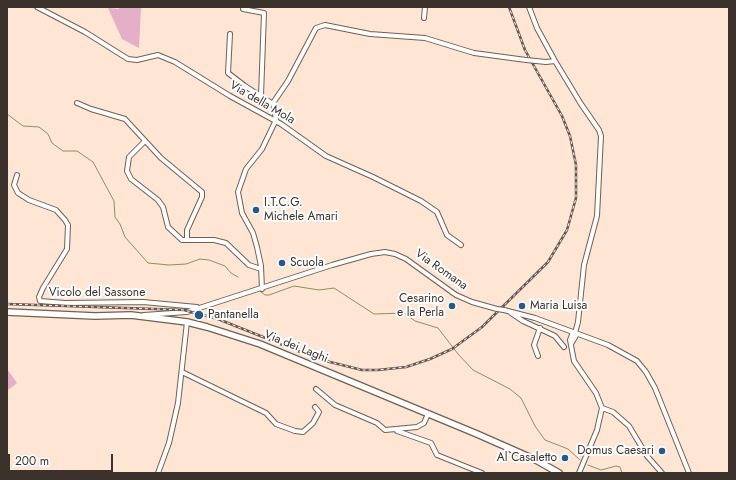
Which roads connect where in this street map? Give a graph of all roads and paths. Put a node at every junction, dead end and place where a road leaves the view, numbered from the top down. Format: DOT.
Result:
graph roads {
  1 [pos="37,7"];
  2 [pos="425,7"];
  3 [pos="529,7"];
  4 [pos="243,9"];
  5 [pos="424,18"];
  6 [pos="230,34"];
  7 [pos="555,61"];
  8 [pos="261,96"];
  9 [pos="77,103"];
  10 [pos="273,104"];
  11 [pos="276,121"];
  12 [pos="145,141"];
  13 [pos="17,175"];
  14 [pos="187,240"];
  15 [pos="461,245"];
  16 [pos="261,269"];
  17 [pos="262,289"];
  18 [pos="200,308"];
  19 [pos="510,311"];
  20 [pos="7,312"];
  21 [pos="131,315"];
  22 [pos="187,322"];
  23 [pos="540,328"];
  24 [pos="575,333"];
  25 [pos="564,347"];
  26 [pos="538,356"];
  27 [pos="182,372"];
  28 [pos="316,389"];
  29 [pos="315,407"];
  30 [pos="602,408"];
  31 [pos="428,414"];
  32 [pos="395,430"];
  33 [pos="159,473"];
  34 [pos="482,473"];
  35 [pos="559,473"];
  36 [pos="580,473"];
  37 [pos="662,473"];
  38 [pos="689,473"];
  1 -- 11 [label="street, Via della Mola"];
  2 -- 5 [label="street"];
  3 -- 7 [label="street"];
  4 -- 8 [label="street"];
  6 -- 8 [label="street"];
  7 -- 10 [label="street, bridge"];
  7 -- 24 [label="street"];
  8 -- 10 [label="street"];
  9 -- 12 [label="street"];
  10 -- 11 [label="street"];
  11 -- 15 [label="street, Via della Mola"];
  11 -- 16 [label="street"];
  12 -- 14 [label="street"];
  12 -- 14 [label="street"];
  13 -- 18 [label="street, Vicolo del Sassone"];
  14 -- 16 [label="street"];
  16 -- 17 [label="street"];
  17 -- 18 [label="street, Via Romana"];
  17 -- 19 [label="street, Via Romana, bridge"];
  18 -- 21 [label="street, Via Romana"];
  19 -- 23 [label="street"];
  19 -- 24 [label="street, Via Romana"];
  20 -- 21 [label="main road, Via dei Laghi"];
  21 -- 22 [label="main road, Via dei Laghi"];
  22 -- 27 [label="street"];
  22 -- 31 [label="main road, Via dei Laghi"];
  23 -- 25 [label="street"];
  23 -- 26 [label="street"];
  24 -- 30 [label="street"];
  24 -- 38 [label="street, Via Romana"];
  27 -- 29 [label="street"];
  27 -- 33 [label="street"];
  28 -- 32 [label="street"];
  30 -- 36 [label="street"];
  30 -- 37 [label="street"];
  31 -- 32 [label="street"];
  31 -- 35 [label="main road, Via dei Laghi"];
  32 -- 34 [label="street"];
}
